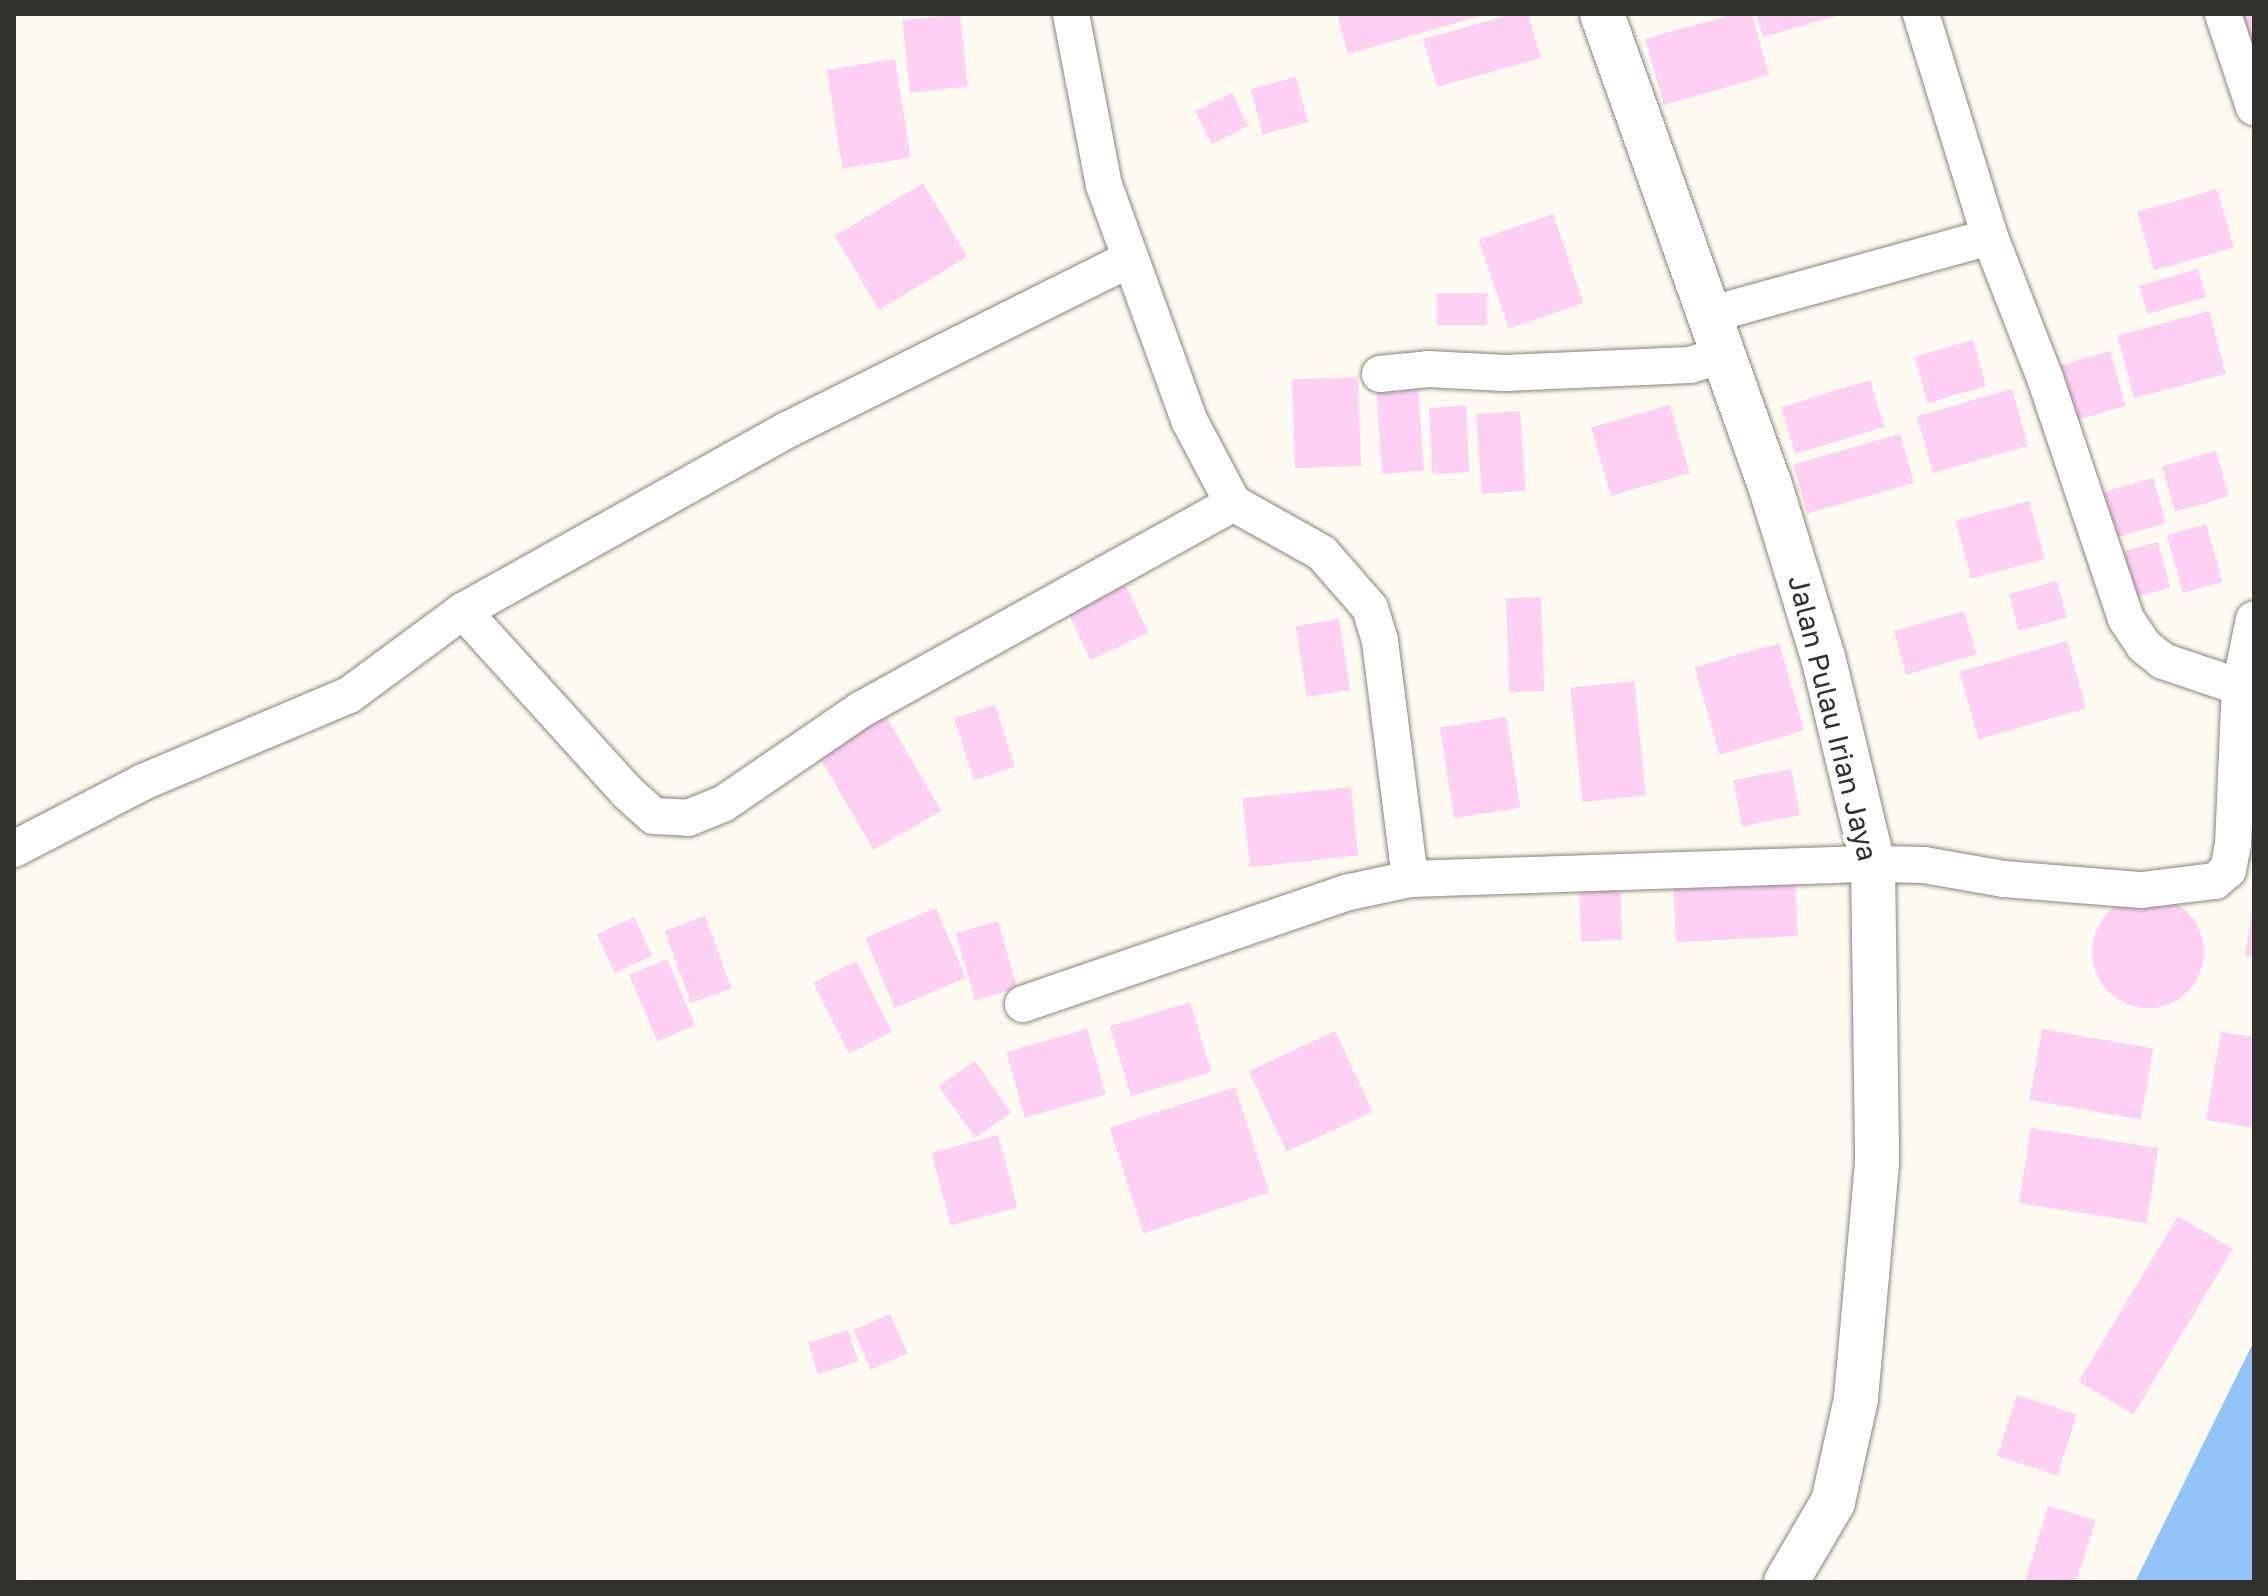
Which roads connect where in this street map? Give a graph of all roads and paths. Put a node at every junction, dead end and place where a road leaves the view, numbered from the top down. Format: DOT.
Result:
graph roads {
  1 [pos="1071,14"];
  2 [pos="1602,14"];
  3 [pos="1921,14"];
  4 [pos="2223,14"];
  5 [pos="2254,107"];
  6 [pos="1990,237"];
  7 [pos="1128,260"];
  8 [pos="1712,314"];
  9 [pos="1723,355"];
  10 [pos="1380,374"];
  11 [pos="1233,503"];
  12 [pos="463,611"];
  13 [pos="2254,619"];
  14 [pos="2240,687"];
  15 [pos="14,849"];
  16 [pos="1873,864"];
  17 [pos="1410,879"];
  18 [pos="1023,1004"];
  19 [pos="1786,1582"];
  1 -- 7 [label="street"];
  2 -- 8 [label="street, Jalan Pulau Irian Jaya"];
  3 -- 6 [label="street"];
  4 -- 5 [label="street"];
  6 -- 8 [label="street"];
  6 -- 14 [label="street"];
  7 -- 11 [label="street"];
  7 -- 12 [label="street"];
  8 -- 9 [label="street, Jalan Pulau Irian Jaya"];
  9 -- 10 [label="street"];
  9 -- 16 [label="street, Jalan Pulau Irian Jaya"];
  11 -- 12 [label="street"];
  11 -- 17 [label="street"];
  12 -- 15 [label="street"];
  13 -- 14 [label="street"];
  14 -- 16 [label="street"];
  16 -- 17 [label="street"];
  16 -- 19 [label="street, Jalan Pulau Irian Jaya"];
  17 -- 18 [label="street"];
}
